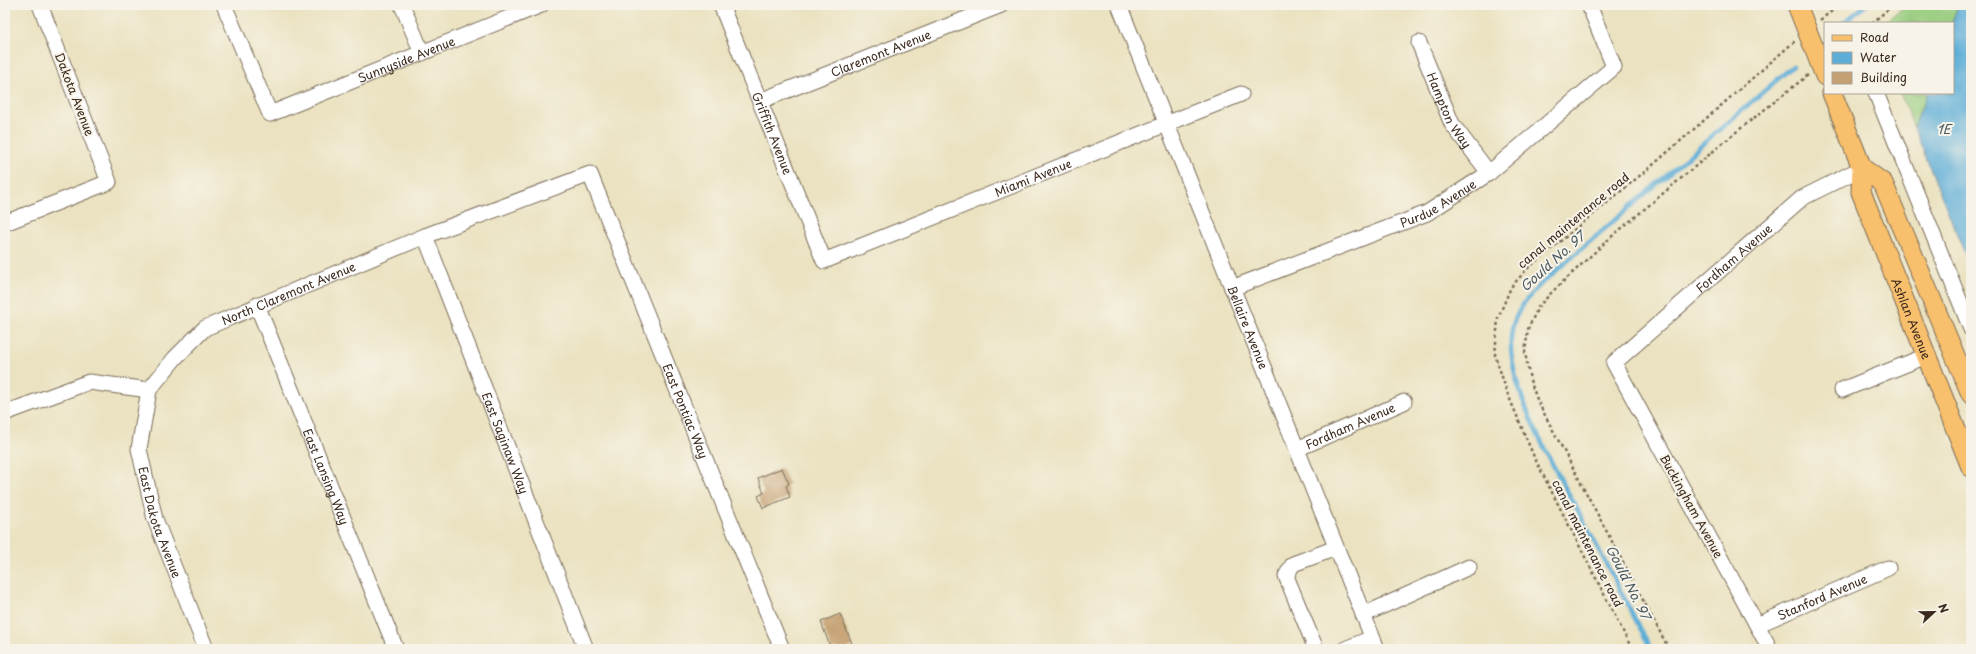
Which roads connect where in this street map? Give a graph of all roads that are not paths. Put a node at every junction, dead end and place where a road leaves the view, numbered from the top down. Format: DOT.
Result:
graph roads {
  1 [pos="40,5"];
  2 [pos="224,5"];
  3 [pos="402,5"];
  4 [pos="541,5"];
  5 [pos="721,5"];
  6 [pos="1001,5"];
  7 [pos="1119,5"];
  8 [pos="1589,5"];
  9 [pos="1797,5"];
  10 [pos="1419,43"];
  11 [pos="422,53"];
  12 [pos="1824,74"];
  13 [pos="1242,94"];
  14 [pos="1836,94"];
  15 [pos="1876,94"];
  16 [pos="760,101"];
  17 [pos="1167,124"];
  18 [pos="1862,168"];
  19 [pos="1489,173"];
  20 [pos="590,174"];
  21 [pos="5,223"];
  22 [pos="425,236"];
  23 [pos="824,261"];
  24 [pos="1232,288"];
  25 [pos="257,305"];
  26 [pos="1971,329"];
  27 [pos="1926,356"];
  28 [pos="1614,363"];
  29 [pos="149,390"];
  30 [pos="1842,390"];
  31 [pos="1971,394"];
  32 [pos="1404,402"];
  33 [pos="5,413"];
  34 [pos="1297,449"];
  35 [pos="1971,467"];
  36 [pos="1336,548"];
  37 [pos="1469,567"];
  38 [pos="1888,568"];
  39 [pos="1363,615"];
  40 [pos="1757,625"];
  41 [pos="1375,644"];
  42 [pos="206,649"];
  43 [pos="396,649"];
  44 [pos="586,649"];
  45 [pos="782,649"];
  46 [pos="1316,649"];
  47 [pos="1345,649"];
  48 [pos="1770,649"];
  1 -- 21 [label="street, Dakota Avenue"];
  2 -- 11 [label="street, Sunnyside Avenue"];
  3 -- 11 [label="street"];
  4 -- 11 [label="street, Sunnyside Avenue"];
  5 -- 16 [label="street, Griffith Avenue"];
  6 -- 16 [label="street, Claremont Avenue"];
  7 -- 17 [label="street, Bellaire Avenue"];
  8 -- 19 [label="street, Purdue Avenue"];
  9 -- 12 [label="main road"];
  10 -- 19 [label="street, Hampton Way"];
  13 -- 17 [label="street, Miami Avenue"];
  14 -- 18 [label="main road, Ashlan Avenue"];
  15 -- 26 [label="street"];
  16 -- 23 [label="street, Griffith Avenue"];
  17 -- 23 [label="street, Miami Avenue"];
  17 -- 24 [label="street, Bellaire Avenue"];
  18 -- 27 [label="main road, Ashlan Avenue"];
  18 -- 28 [label="street, Fordham Avenue"];
  18 -- 31 [label="main road"];
  19 -- 24 [label="street, Purdue Avenue"];
  20 -- 22 [label="street, North Claremont Avenue"];
  20 -- 45 [label="street, East Pontiac Way"];
  22 -- 25 [label="street, North Claremont Avenue"];
  22 -- 44 [label="street, East Saginaw Way"];
  24 -- 34 [label="street, Bellaire Avenue"];
  25 -- 29 [label="street, North Claremont Avenue"];
  25 -- 43 [label="street, East Lansing Way"];
  27 -- 30 [label="street"];
  27 -- 35 [label="main road, Ashlan Avenue"];
  28 -- 40 [label="street, Buckingham Avenue"];
  29 -- 33 [label="street"];
  29 -- 42 [label="street, East Dakota Avenue"];
  32 -- 34 [label="street, Fordham Avenue"];
  34 -- 36 [label="street, Bellaire Avenue"];
  36 -- 39 [label="street, Bellaire Avenue"];
  36 -- 46 [label="street"];
  37 -- 39 [label="street"];
  38 -- 40 [label="street, Stanford Avenue"];
  39 -- 41 [label="street, Bellaire Avenue"];
  40 -- 48 [label="street, Buckingham Avenue"];
  41 -- 47 [label="street"];
}
